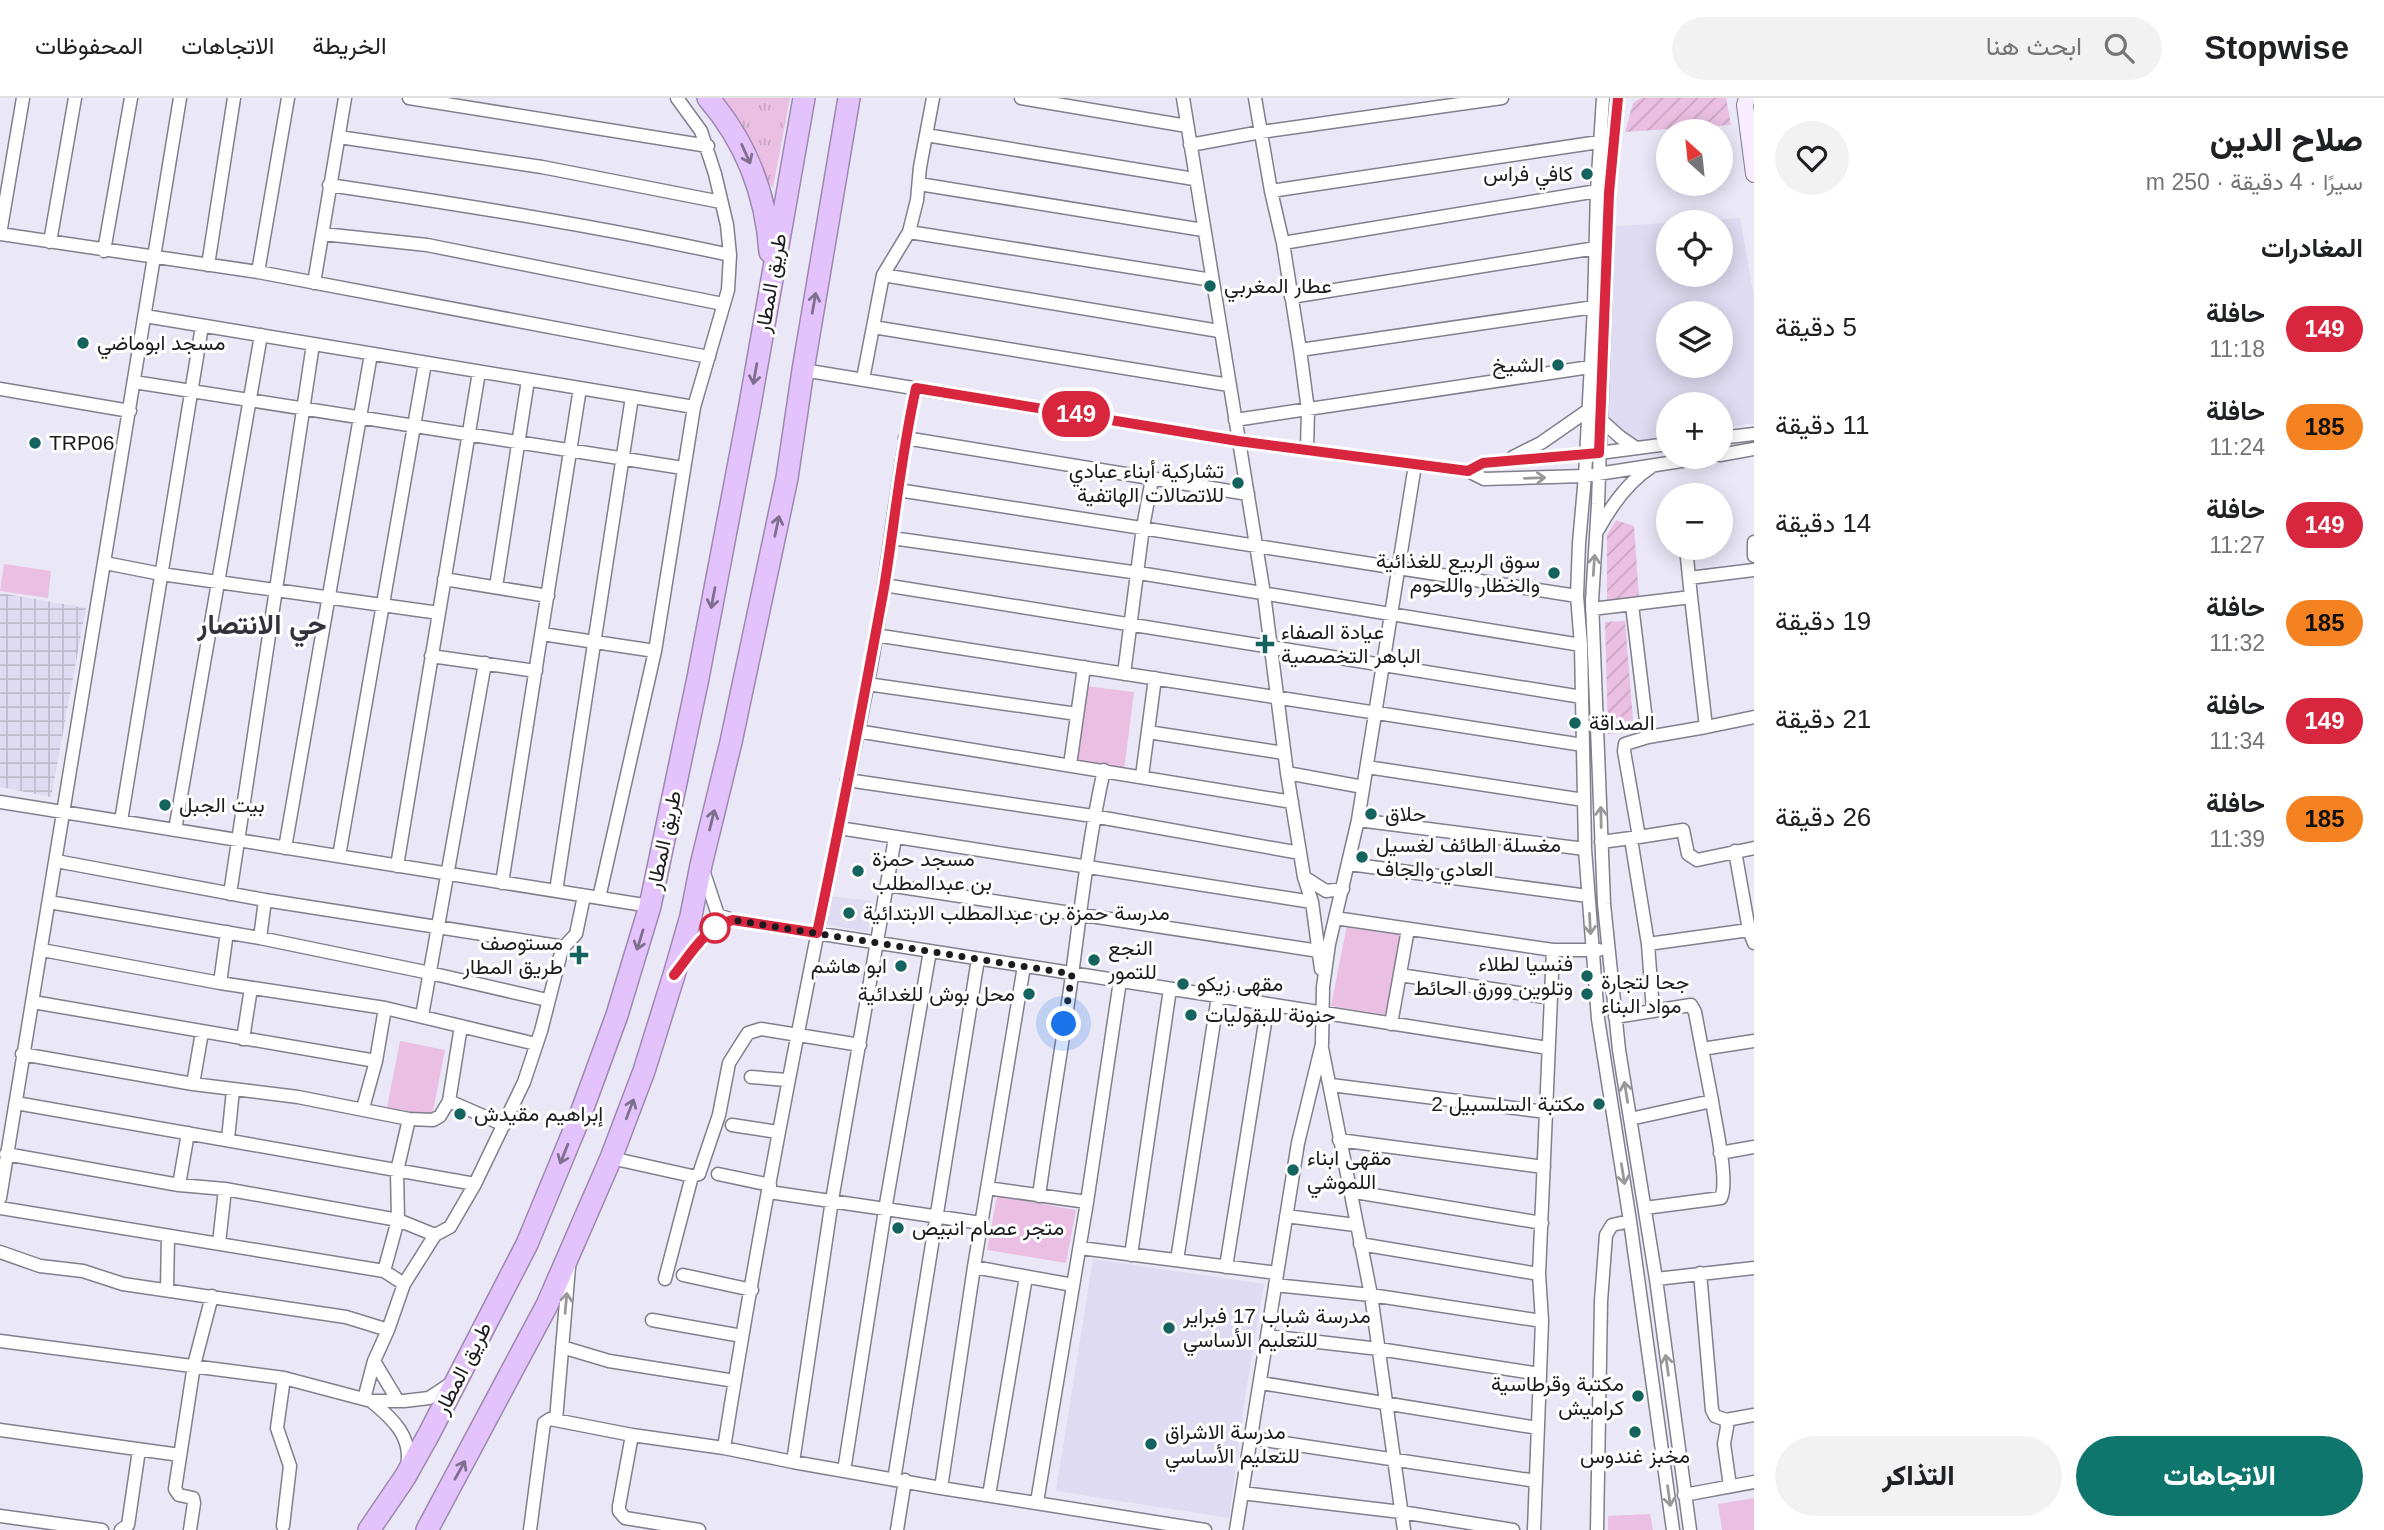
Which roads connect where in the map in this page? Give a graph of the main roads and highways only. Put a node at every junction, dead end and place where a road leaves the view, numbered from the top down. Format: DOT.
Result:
graph roads {
  1 [pos="708,98"];
  2 [pos="804,98"];
  3 [pos="849,98"];
  4 [pos="1745,100"];
  5 [pos="1753,154"];
  6 [pos="1754,174"];
  7 [pos="771,283"];
  8 [pos="527,1244"];
  9 [pos="429,1526"];
  10 [pos="369,1530"];
  11 [pos="387,1530"];
  1 -- 7 [label="highway, one-way"];
  2 -- 7 [label="highway, طريق المطار"];
  9 -- 3 [label="highway, طريق المطار, one-way"];
  4 -- 5 [label="main road"];
  5 -- 6 [label="main road"];
  7 -- 8 [label="highway, طريق المطار, one-way"];
  8 -- 10 [label="highway, طريق المطار"];
  8 -- 11 [label="highway"];
}
